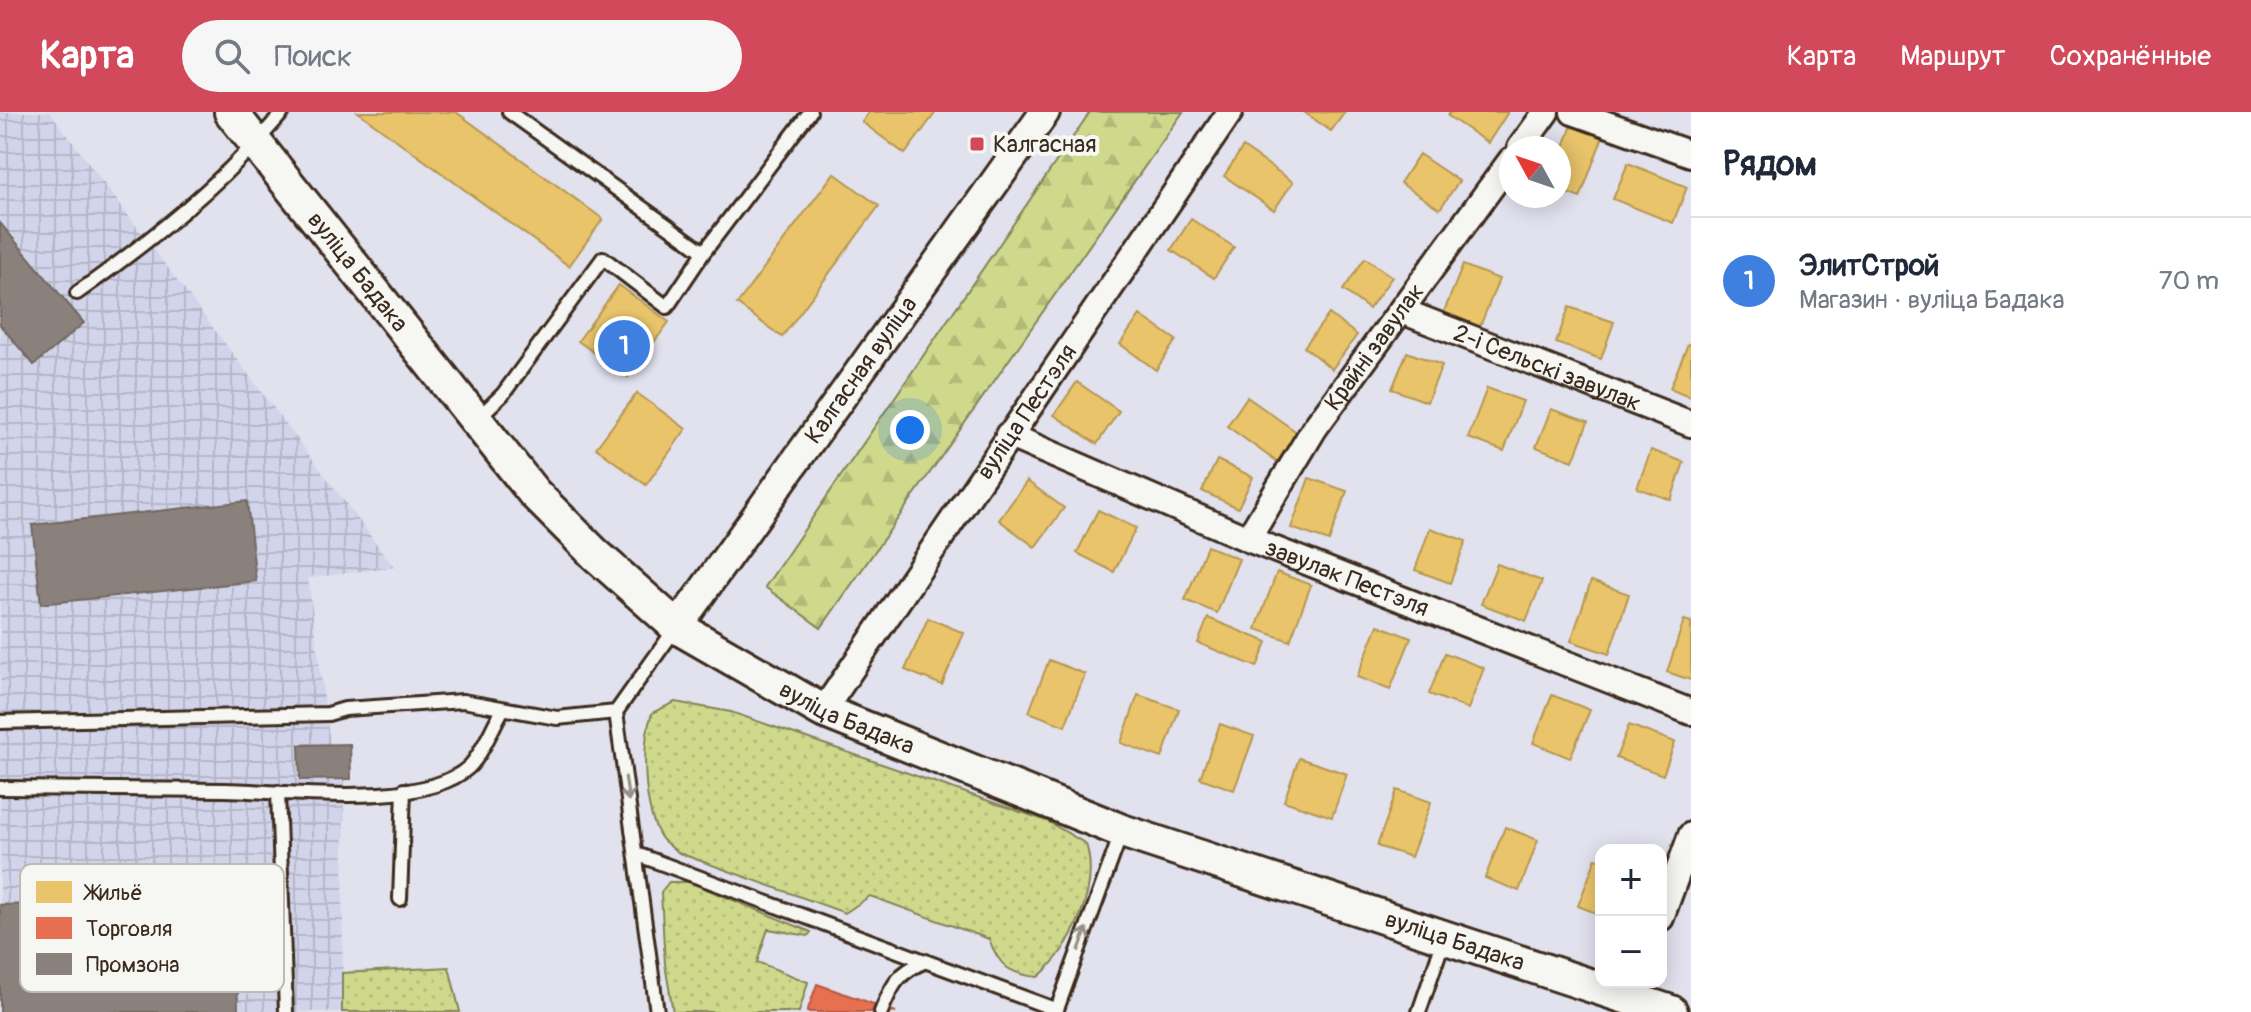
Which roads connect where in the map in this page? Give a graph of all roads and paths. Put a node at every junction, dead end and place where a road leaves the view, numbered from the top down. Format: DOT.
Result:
graph roads {
  1 [pos="231,112"];
  2 [pos="283,112"];
  3 [pos="509,112"];
  4 [pos="810,112"];
  5 [pos="1045,112"];
  6 [pos="1230,112"];
  7 [pos="1546,112"];
  8 [pos="1573,112"];
  9 [pos="1529,136"];
  10 [pos="257,143"];
  11 [pos="1691,154"];
  12 [pos="1499,177"];
  13 [pos="704,252"];
  14 [pos="77,293"];
  15 [pos="1402,311"];
  16 [pos="477,419"];
  17 [pos="1691,424"];
  18 [pos="1008,435"];
  19 [pos="1248,539"];
  20 [pos="677,627"];
  21 [pos="503,709"];
  22 [pos="823,711"];
  23 [pos="616,712"];
  24 [pos="1691,712"];
  25 [pos="0,722"];
  26 [pos="0,788"];
  27 [pos="404,790"];
  28 [pos="278,792"];
  29 [pos="1122,831"];
  30 [pos="1691,835"];
  31 [pos="636,854"];
  32 [pos="281,864"];
  33 [pos="400,899"];
  34 [pos="1662,916"];
  35 [pos="1444,939"];
  36 [pos="284,957"];
  37 [pos="926,961"];
  38 [pos="1634,991"];
  39 [pos="1057,1011"];
  40 [pos="286,1012"];
  41 [pos="657,1012"];
  42 [pos="881,1012"];
  43 [pos="1419,1012"];
  44 [pos="1671,1012"];
  1 -- 10 [label="main road, вуліца Бадака"];
  2 -- 10 [label="lane"];
  3 -- 13 [label="lane"];
  4 -- 13 [label="lane"];
  5 -- 20 [label="street, Калгасная вуліца"];
  6 -- 18 [label="street, вуліца Пестэля"];
  7 -- 9 [label="street"];
  8 -- 11 [label="street"];
  10 -- 14 [label="lane"];
  10 -- 16 [label="main road, вуліца Бадака"];
  12 -- 15 [label="street, Крайні завулак"];
  13 -- 16 [label="lane"];
  15 -- 17 [label="street, 2-і Сельскі завулак"];
  15 -- 19 [label="street, Крайні завулак"];
  16 -- 20 [label="main road, вуліца Бадака"];
  18 -- 19 [label="street, завулак Пестэля"];
  18 -- 22 [label="street, вуліца Пестэля"];
  19 -- 24 [label="street, завулак Пестэля"];
  20 -- 22 [label="main road, вуліца Бадака"];
  20 -- 23 [label="lane"];
  21 -- 23 [label="lane"];
  21 -- 25 [label="lane"];
  21 -- 27 [label="lane"];
  22 -- 29 [label="main road, вуліца Бадака"];
  23 -- 31 [label="lane, one-way"];
  26 -- 28 [label="lane"];
  27 -- 28 [label="lane"];
  27 -- 33 [label="lane"];
  28 -- 32 [label="lane"];
  29 -- 35 [label="main road, вуліца Бадака"];
  39 -- 29 [label="lane, one-way"];
  30 -- 34 [label="street"];
  31 -- 37 [label="lane"];
  31 -- 41 [label="lane"];
  35 -- 38 [label="main road, вуліца Бадака"];
  35 -- 43 [label="lane"];
  36 -- 40 [label="lane"];
  37 -- 39 [label="lane"];
  37 -- 42 [label="lane"];
  38 -- 44 [label="main road, вуліца Бадака"];
}
